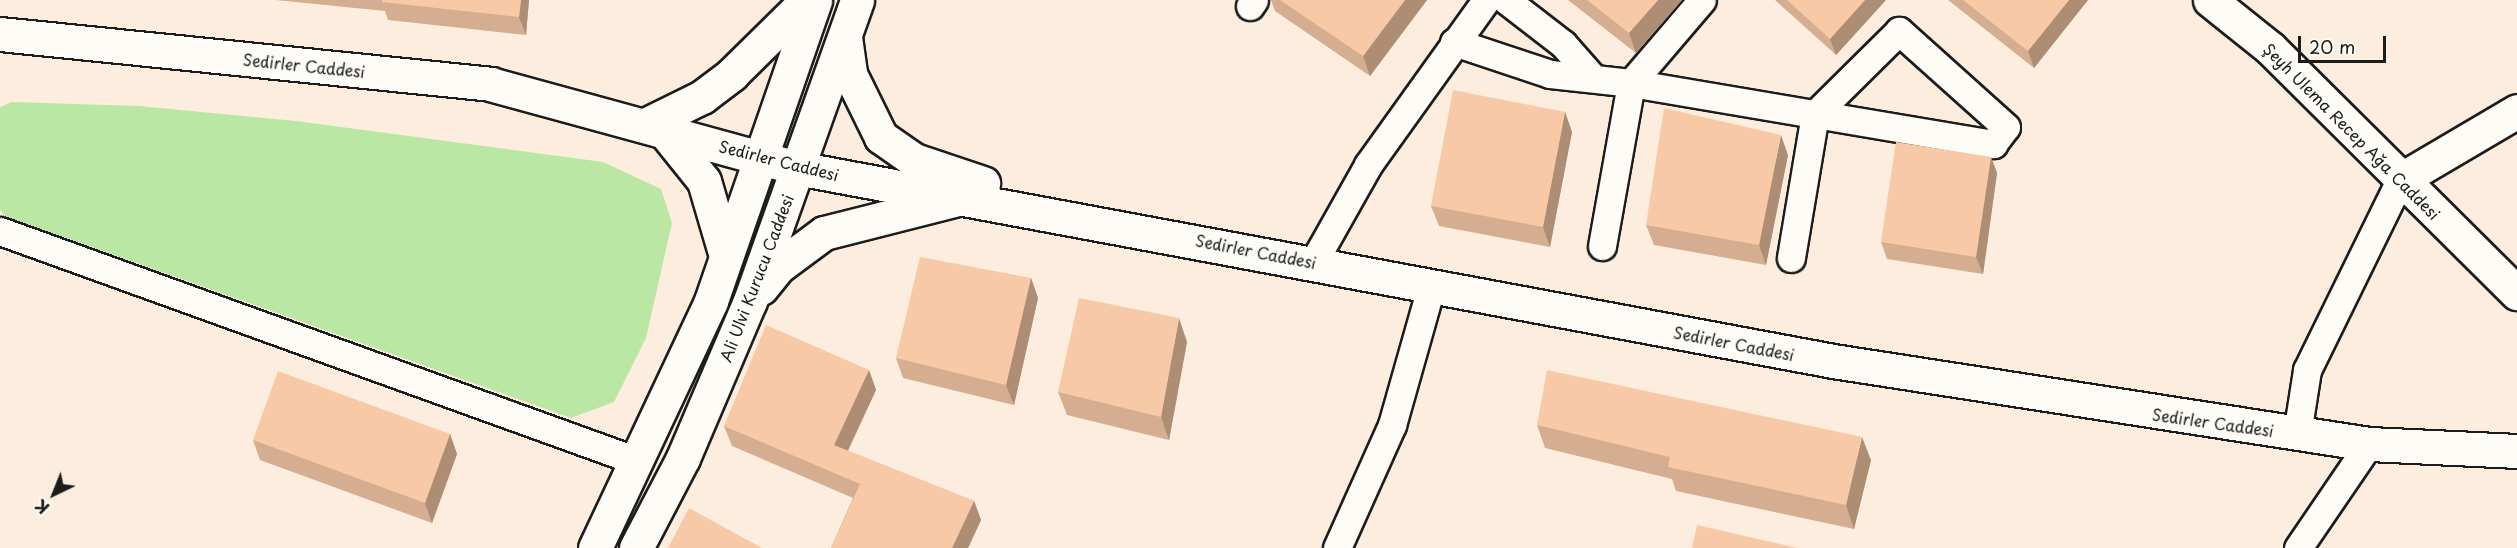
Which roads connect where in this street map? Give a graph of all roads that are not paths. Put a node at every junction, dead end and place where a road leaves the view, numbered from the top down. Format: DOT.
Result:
graph roads {
  1 [pos="807,0"];
  2 [pos="815,0"];
  3 [pos="857,0"];
  4 [pos="1486,0"];
  5 [pos="1506,0"];
  6 [pos="1702,0"];
  7 [pos="2210,0"];
  8 [pos="845,33"];
  9 [pos="0,34"];
  10 [pos="1454,42"];
  11 [pos="1593,78"];
  12 [pos="1631,83"];
  13 [pos="2517,111"];
  14 [pos="1815,114"];
  15 [pos="654,128"];
  16 [pos="759,156"];
  17 [pos="797,168"];
  18 [pos="2400,180"];
  19 [pos="966,197"];
  20 [pos="1105,222"];
  21 [pos="0,231"];
  22 [pos="1602,246"];
  23 [pos="726,256"];
  24 [pos="1791,258"];
  25 [pos="1314,261"];
  26 [pos="1431,287"];
  27 [pos="2517,293"];
  28 [pos="750,301"];
  29 [pos="2297,434"];
  30 [pos="2368,444"];
  31 [pos="2517,451"];
  32 [pos="637,462"];
  33 [pos="595,548"];
  34 [pos="636,548"];
  35 [pos="1337,548"];
  36 [pos="2298,548"];
  1 -- 15 [label="street"];
  2 -- 16 [label="street, Ali Ulvi Kurucu Caddesi"];
  3 -- 8 [label="street, Ali Ulvi Kurucu Caddesi"];
  4 -- 10 [label="street"];
  5 -- 11 [label="street"];
  6 -- 12 [label="street"];
  7 -- 18 [label="street, Şeyh Ulema Recep Ağa Caddesi"];
  8 -- 17 [label="street, Ali Ulvi Kurucu Caddesi"];
  8 -- 20 [label="street"];
  9 -- 15 [label="street, Sedirler Caddesi"];
  10 -- 11 [label="street"];
  10 -- 25 [label="street"];
  11 -- 12 [label="street"];
  12 -- 14 [label="street"];
  12 -- 22 [label="street"];
  13 -- 18 [label="street"];
  14 -- 14 [label="street"];
  14 -- 24 [label="street"];
  15 -- 16 [label="street, Sedirler Caddesi"];
  15 -- 23 [label="street"];
  16 -- 17 [label="street, Sedirler Caddesi"];
  16 -- 23 [label="street, Ali Ulvi Kurucu Caddesi"];
  17 -- 19 [label="street, Sedirler Caddesi"];
  17 -- 28 [label="street, Ali Ulvi Kurucu Caddesi"];
  18 -- 27 [label="street, Şeyh Ulema Recep Ağa Caddesi"];
  18 -- 29 [label="street"];
  19 -- 20 [label="street, Sedirler Caddesi"];
  19 -- 28 [label="street"];
  20 -- 25 [label="street, Sedirler Caddesi"];
  21 -- 32 [label="street"];
  23 -- 32 [label="street, Ali Ulvi Kurucu Caddesi"];
  25 -- 26 [label="street, Sedirler Caddesi"];
  26 -- 29 [label="street, Sedirler Caddesi"];
  26 -- 35 [label="street"];
  28 -- 34 [label="street, Ali Ulvi Kurucu Caddesi"];
  29 -- 30 [label="street, Sedirler Caddesi"];
  30 -- 31 [label="street, Sedirler Caddesi"];
  30 -- 36 [label="street"];
  32 -- 33 [label="street, Ali Ulvi Kurucu Caddesi"];
}
